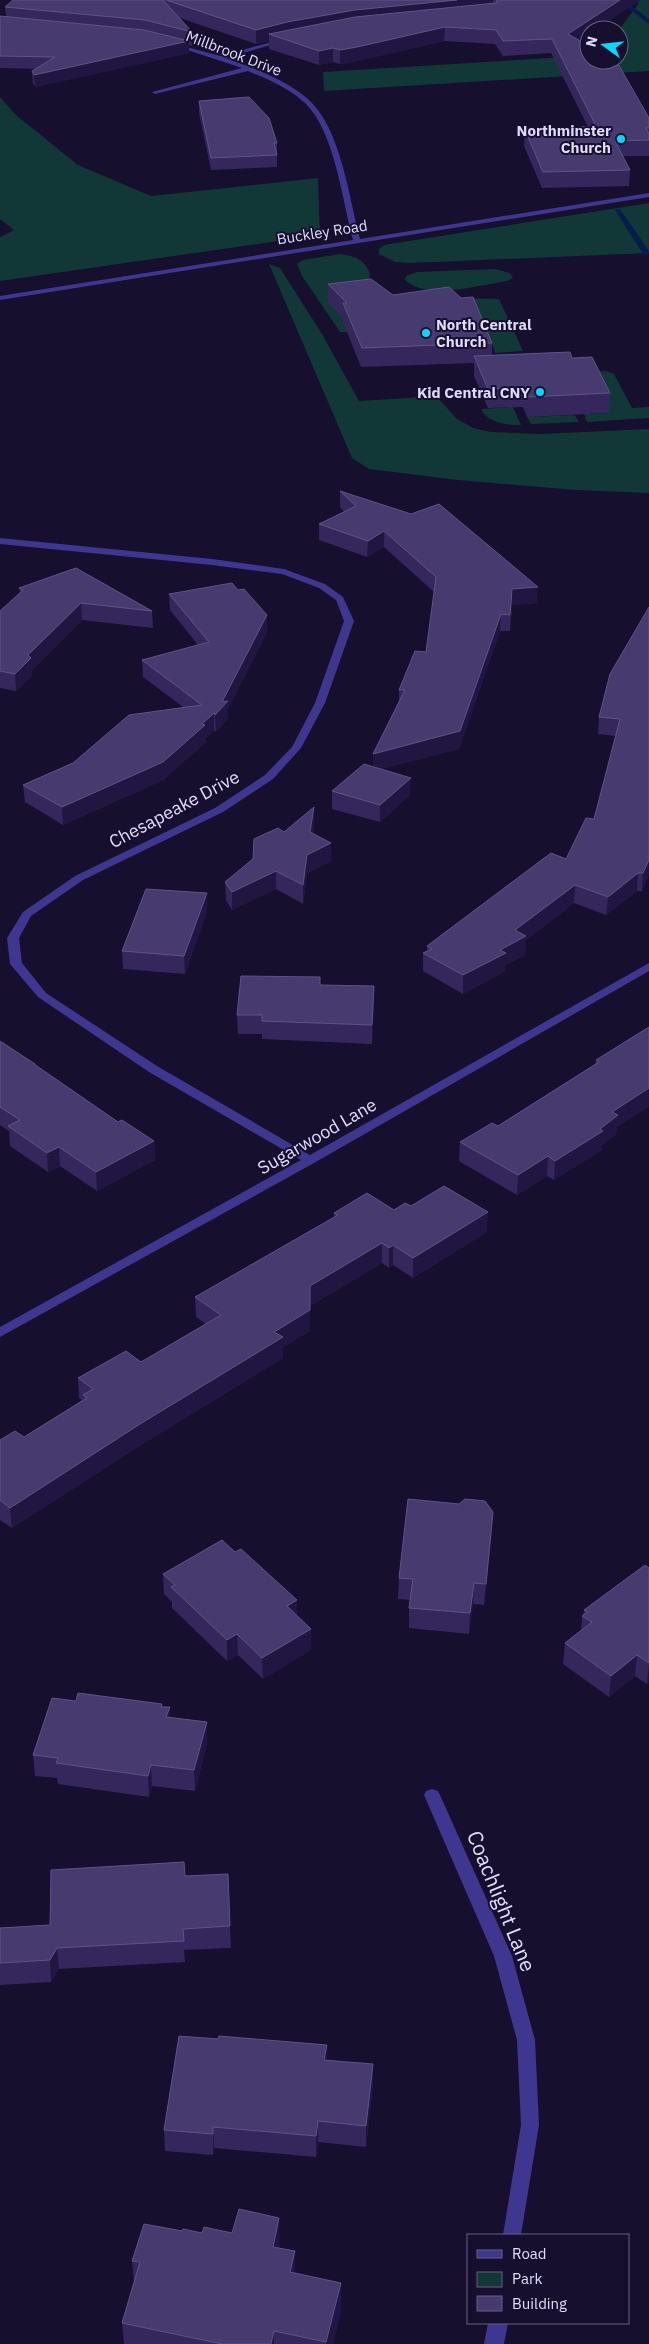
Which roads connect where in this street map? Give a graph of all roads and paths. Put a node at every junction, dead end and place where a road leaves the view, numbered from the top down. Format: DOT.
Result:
graph roads {
  1 [pos="295,38"];
  2 [pos="167,42"];
  3 [pos="219,58"];
  4 [pos="247,69"];
  5 [pos="155,92"];
  6 [pos="649,195"];
  7 [pos="357,241"];
  8 [pos="0,298"];
  9 [pos="0,541"];
  10 [pos="649,966"];
  11 [pos="310,1160"];
  12 [pos="0,1333"];
  13 [pos="432,1796"];
  14 [pos="512,2234"];
  15 [pos="498,2324"];
  16 [pos="494,2344"];
  1 -- 3 [label="street"];
  2 -- 3 [label="street, Millbrook Drive"];
  3 -- 4 [label="street, Millbrook Drive"];
  4 -- 5 [label="street"];
  4 -- 7 [label="street, Millbrook Drive"];
  6 -- 7 [label="street, Buckley Road"];
  7 -- 8 [label="street, Buckley Road"];
  9 -- 11 [label="street, Chesapeake Drive"];
  10 -- 11 [label="street, Sugarwood Lane"];
  11 -- 12 [label="street, Sugarwood Lane"];
  13 -- 14 [label="street, Coachlight Lane"];
  15 -- 16 [label="street"];
}
